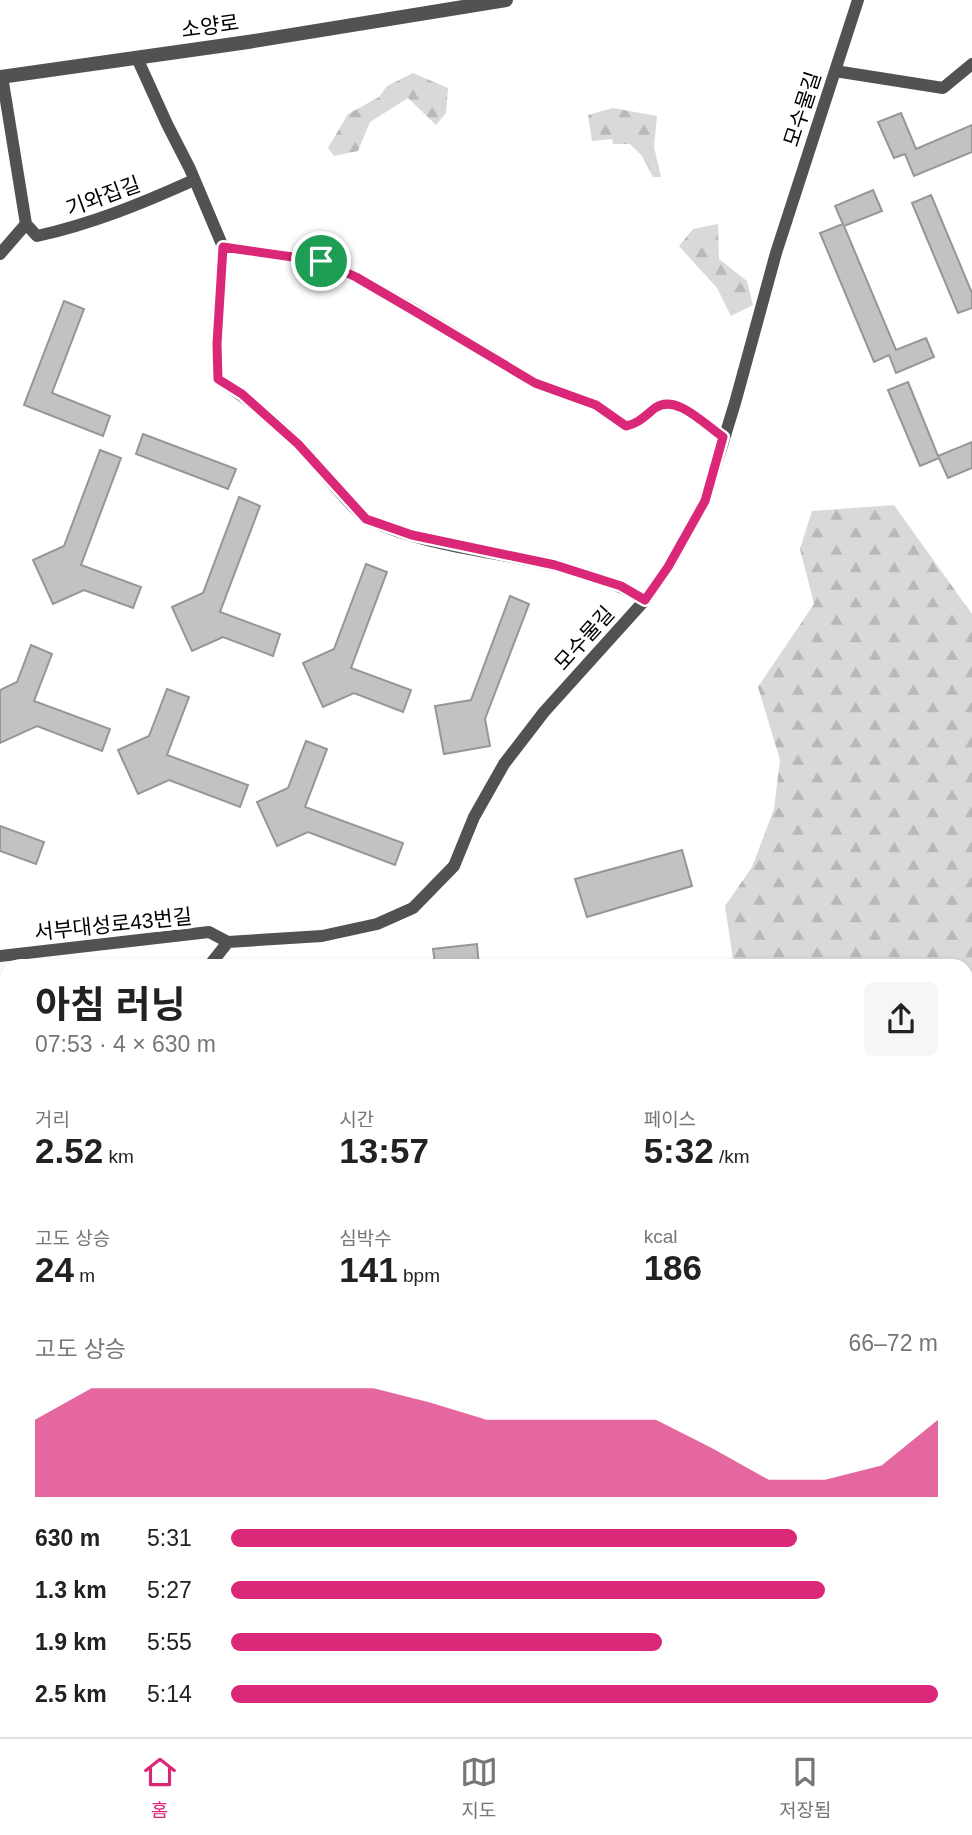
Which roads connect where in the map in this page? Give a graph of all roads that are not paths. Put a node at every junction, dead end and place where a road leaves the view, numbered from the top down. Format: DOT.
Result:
graph roads {
  1 [pos="506,0"];
  2 [pos="858,0"];
  3 [pos="137,58"];
  4 [pos="972,64"];
  5 [pos="835,71"];
  6 [pos="1,77"];
  7 [pos="194,180"];
  8 [pos="26,224"];
  9 [pos="223,247"];
  10 [pos="0,254"];
  11 [pos="723,437"];
  12 [pos="645,600"];
  13 [pos="228,942"];
  14 [pos="0,956"];
  15 [pos="215,959"];
  1 -- 3 [label="street, 소양로"];
  2 -- 5 [label="street, 모수물길"];
  3 -- 6 [label="street, 소양로"];
  3 -- 7 [label="street"];
  4 -- 5 [label="street"];
  5 -- 11 [label="street, 모수물길"];
  6 -- 8 [label="street, 소양로"];
  7 -- 8 [label="street, 기와집길"];
  7 -- 9 [label="street"];
  8 -- 10 [label="street"];
  9 -- 11 [label="street"];
  9 -- 12 [label="street"];
  11 -- 12 [label="street, 모수물길"];
  12 -- 13 [label="street, 모수물길"];
  13 -- 14 [label="street, 서부대성로43번길"];
  13 -- 15 [label="street"];
}
